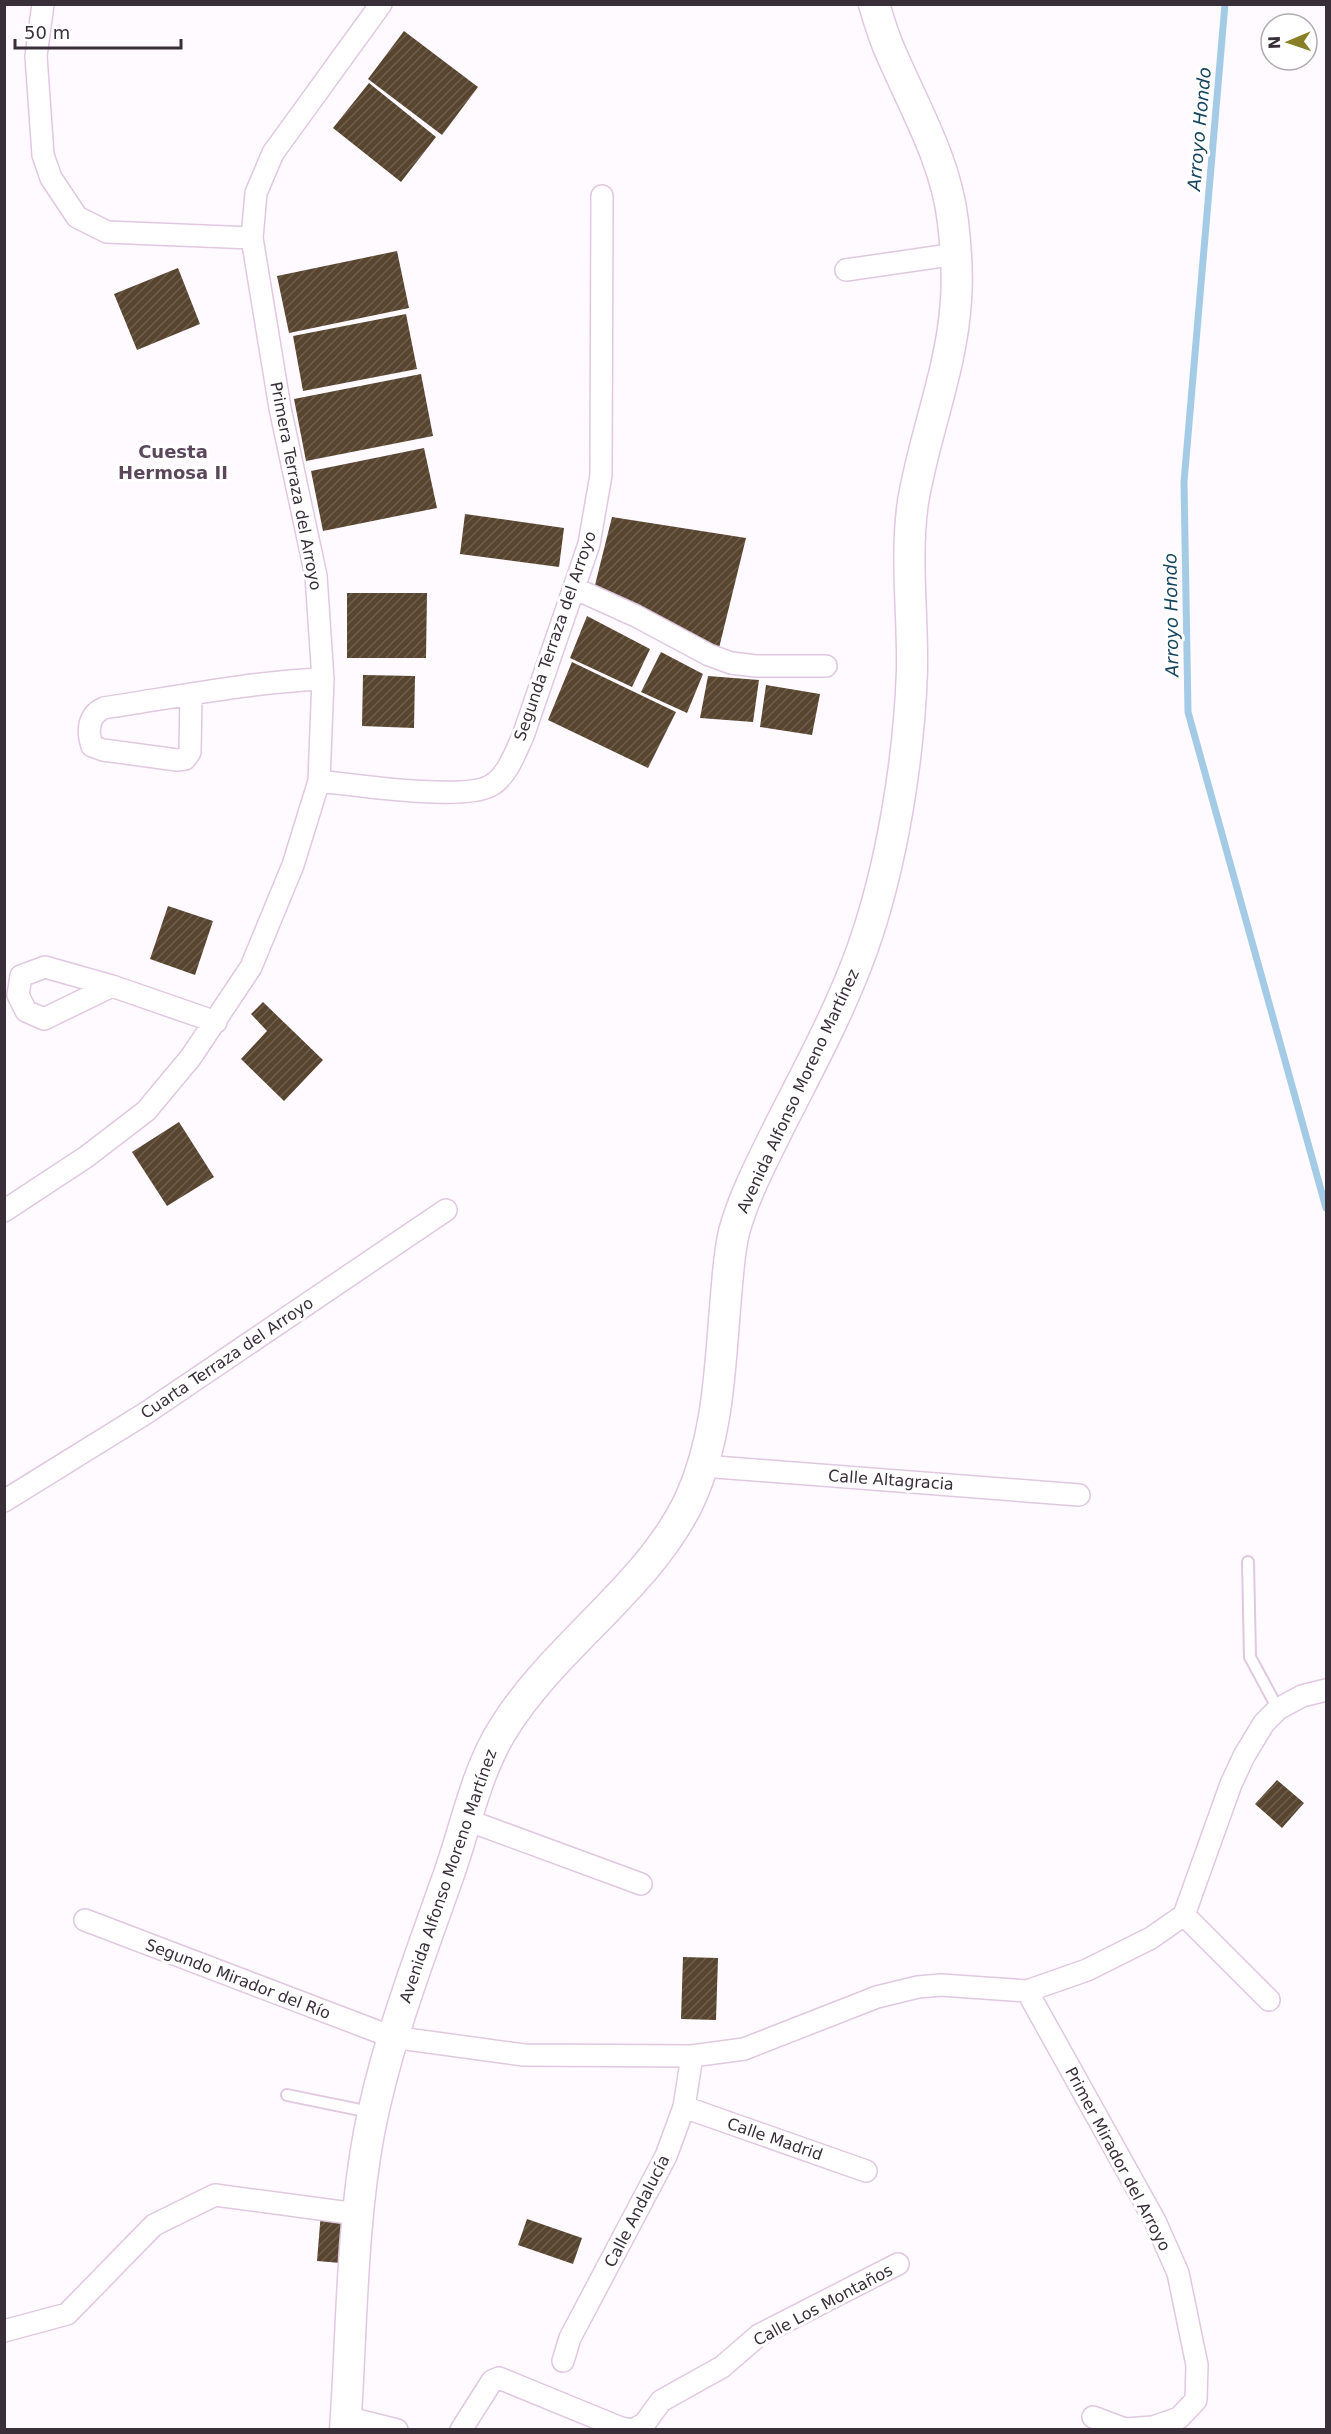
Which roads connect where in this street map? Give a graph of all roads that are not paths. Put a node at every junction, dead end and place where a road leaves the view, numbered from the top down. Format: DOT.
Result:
graph roads {
  1 [pos="43,4"];
  2 [pos="381,4"];
  3 [pos="874,4"];
  4 [pos="602,196"];
  5 [pos="252,238"];
  6 [pos="956,255"];
  7 [pos="846,270"];
  8 [pos="574,588"];
  9 [pos="826,666"];
  10 [pos="323,679"];
  11 [pos="191,695"];
  12 [pos="319,781"];
  13 [pos="112,986"];
  14 [pos="216,1022"];
  15 [pos="446,1210"];
  16 [pos="4,1211"];
  17 [pos="703,1466"];
  18 [pos="1079,1495"];
  19 [pos="4,1501"];
  20 [pos="1248,1562"];
  21 [pos="1326,1690"];
  22 [pos="1278,1709"];
  23 [pos="467,1820"];
  24 [pos="641,1884"];
  25 [pos="1184,1915"];
  26 [pos="85,1920"];
  27 [pos="1027,1991"];
  28 [pos="1269,2000"];
  29 [pos="392,2037"];
  30 [pos="692,2056"];
  31 [pos="287,2095"];
  32 [pos="684,2107"];
  33 [pos="374,2113"];
  34 [pos="866,2170"];
  35 [pos="357,2214"];
  36 [pos="898,2264"];
  37 [pos="4,2331"];
  38 [pos="563,2361"];
  39 [pos="1093,2417"];
  40 [pos="345,2423"];
  41 [pos="398,2430"];
  42 [pos="461,2430"];
  43 [pos="633,2430"];
  1 -- 5 [label="street"];
  2 -- 5 [label="street, Primera Terraza del Arroyo"];
  3 -- 6 [label="main road, Avenida Alfonso Moreno Martínez"];
  4 -- 8 [label="street, Segunda Terraza del Arroyo"];
  5 -- 10 [label="street, Primera Terraza del Arroyo"];
  6 -- 7 [label="street"];
  6 -- 17 [label="main road, Avenida Alfonso Moreno Martínez"];
  8 -- 9 [label="street"];
  8 -- 12 [label="street, Segunda Terraza del Arroyo"];
  10 -- 11 [label="street"];
  10 -- 12 [label="street, Primera Terraza del Arroyo"];
  11 -- 11 [label="street"];
  12 -- 14 [label="street, Primera Terraza del Arroyo"];
  13 -- 14 [label="street"];
  14 -- 16 [label="street, Primera Terraza del Arroyo"];
  15 -- 19 [label="street, Cuarta Terraza del Arroyo"];
  17 -- 18 [label="street, Calle Altagracia"];
  17 -- 23 [label="main road, Avenida Alfonso Moreno Martínez"];
  20 -- 22 [label="lane"];
  21 -- 22 [label="street"];
  22 -- 25 [label="street"];
  23 -- 24 [label="street"];
  23 -- 29 [label="main road, Avenida Alfonso Moreno Martínez"];
  25 -- 27 [label="street"];
  25 -- 28 [label="street"];
  26 -- 29 [label="street, Segundo Mirador del Río"];
  27 -- 30 [label="street, Segundo Mirador del Río"];
  27 -- 39 [label="street, Primer Mirador del Arroyo"];
  29 -- 30 [label="street, Segundo Mirador del Río"];
  29 -- 33 [label="main road, Avenida Alfonso Moreno Martínez"];
  30 -- 32 [label="street, Calle Andalucía"];
  31 -- 33 [label="lane"];
  32 -- 34 [label="street, Calle Madrid"];
  32 -- 38 [label="street, Calle Andalucía"];
  33 -- 35 [label="main road, Avenida Alfonso Moreno Martínez"];
  35 -- 37 [label="street"];
  35 -- 40 [label="main road, Avenida Alfonso Moreno Martínez"];
  36 -- 43 [label="street, Calle Los Montaños"];
  40 -- 41 [label="street"];
  42 -- 43 [label="street, Calle Los Montaños"];
}
